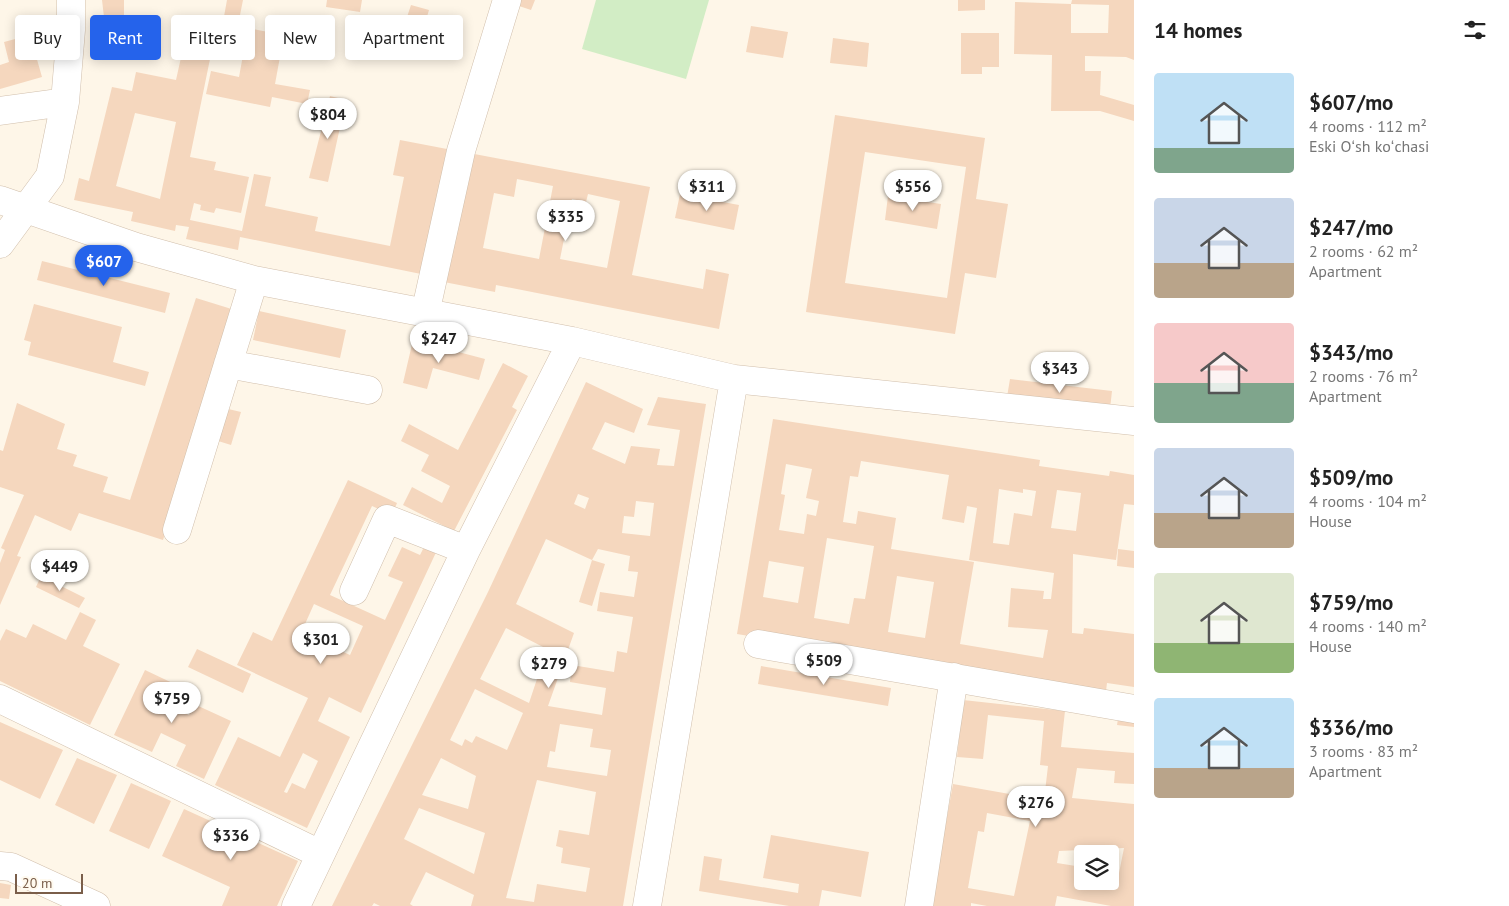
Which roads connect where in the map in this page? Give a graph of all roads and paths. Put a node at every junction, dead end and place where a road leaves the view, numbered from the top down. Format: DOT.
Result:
graph roads {
  1 [pos="71,0"];
  2 [pos="507,0"];
  3 [pos="65,102"];
  4 [pos="0,111"];
  5 [pos="12,205"];
  6 [pos="0,244"];
  7 [pos="254,280"];
  8 [pos="425,314"];
  9 [pos="572,341"];
  10 [pos="228,364"];
  11 [pos="734,379"];
  12 [pos="368,390"];
  13 [pos="1134,421"];
  14 [pos="177,530"];
  15 [pos="466,550"];
  16 [pos="354,591"];
  17 [pos="758,644"];
  18 [pos="954,677"];
  19 [pos="0,699"];
  20 [pos="1134,709"];
  21 [pos="320,854"];
  22 [pos="0,866"];
  23 [pos="96,906"];
  24 [pos="296,906"];
  25 [pos="647,906"];
  26 [pos="919,906"];
  1 -- 3 [label="street"];
  2 -- 8 [label="street"];
  3 -- 4 [label="street"];
  3 -- 5 [label="street"];
  5 -- 6 [label="street"];
  5 -- 7 [label="street"];
  7 -- 8 [label="street"];
  7 -- 10 [label="street"];
  8 -- 9 [label="street"];
  9 -- 11 [label="street"];
  9 -- 15 [label="street"];
  10 -- 12 [label="street"];
  10 -- 14 [label="street"];
  11 -- 13 [label="street"];
  11 -- 25 [label="street"];
  15 -- 16 [label="street"];
  15 -- 21 [label="street"];
  17 -- 18 [label="street"];
  18 -- 20 [label="street"];
  18 -- 26 [label="street"];
  19 -- 21 [label="street"];
  21 -- 24 [label="street"];
  22 -- 23 [label="street"];
}
